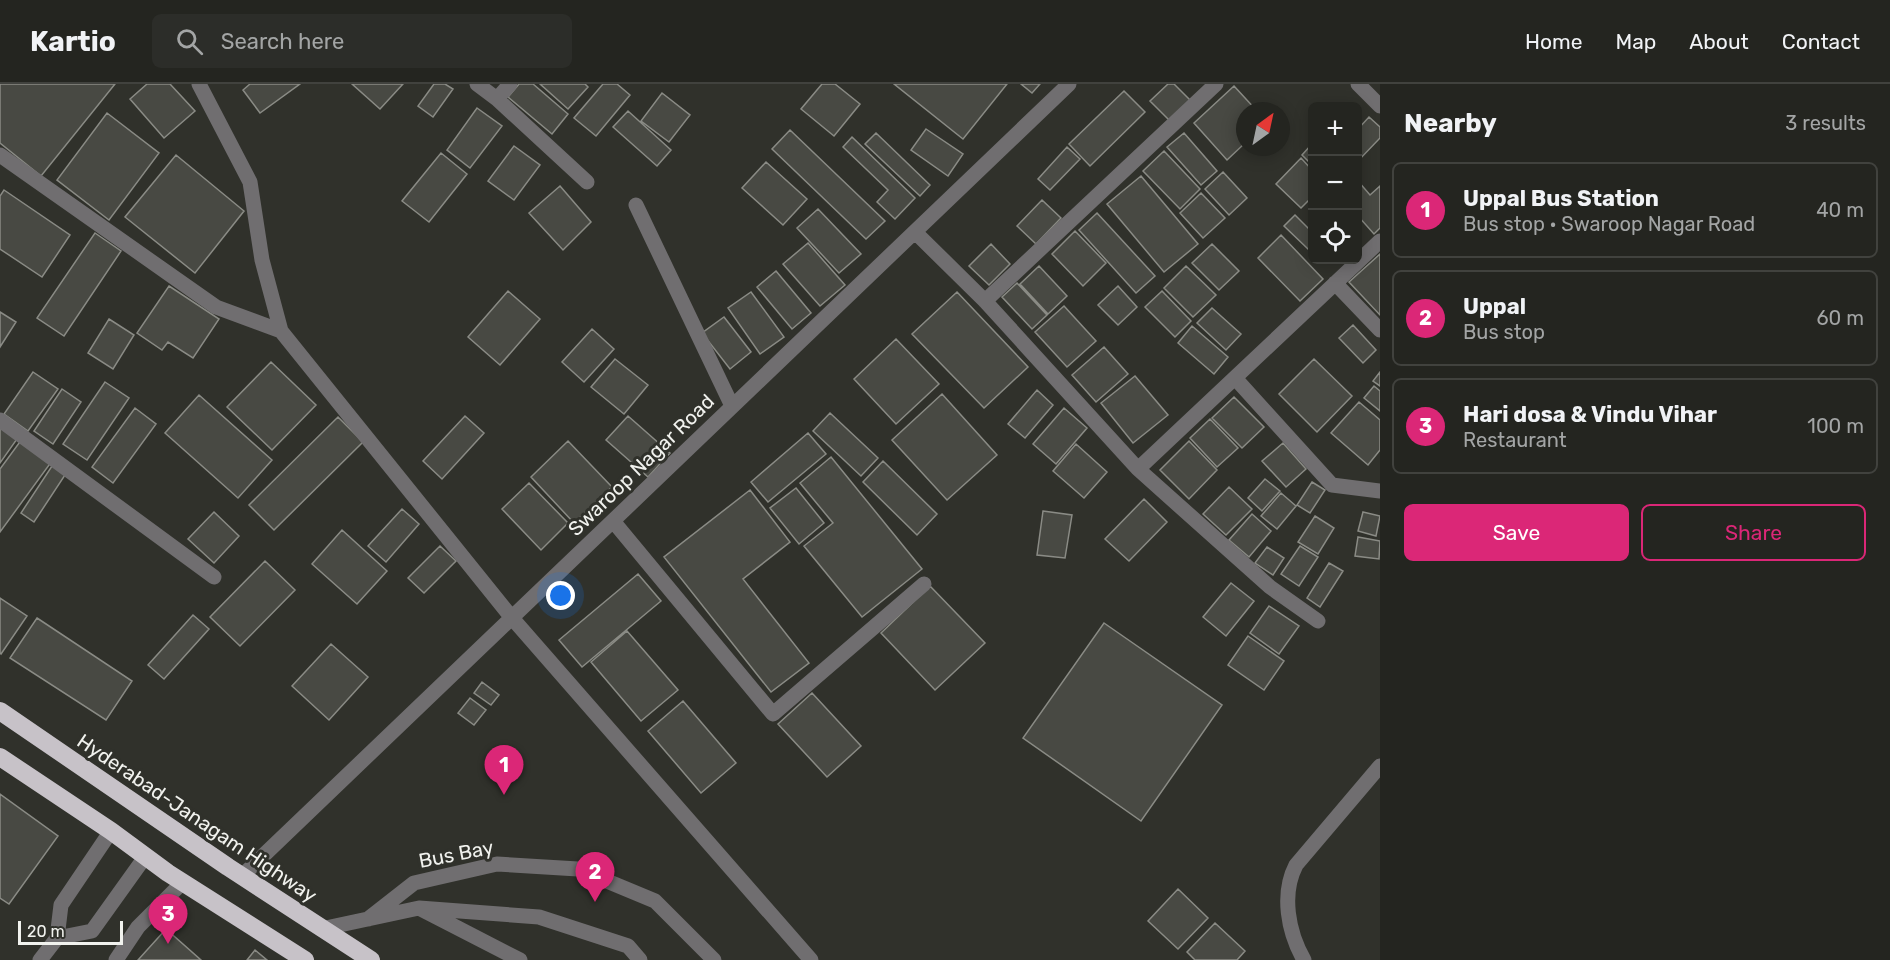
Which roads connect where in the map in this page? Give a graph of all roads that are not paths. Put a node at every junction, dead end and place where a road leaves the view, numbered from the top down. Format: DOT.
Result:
graph roads {
  1 [pos="199,84"];
  2 [pos="477,84"];
  3 [pos="510,84"];
  4 [pos="1069,84"];
  5 [pos="1216,84"];
  6 [pos="1358,84"];
  7 [pos="497,99"];
  8 [pos="1380,106"];
  9 [pos="0,155"];
  10 [pos="587,182"];
  11 [pos="636,205"];
  12 [pos="915,232"];
  13 [pos="1380,241"];
  14 [pos="1335,283"];
  15 [pos="985,301"];
  16 [pos="1380,330"];
  17 [pos="281,331"];
  18 [pos="1235,378"];
  19 [pos="732,406"];
  20 [pos="0,420"];
  21 [pos="1138,469"];
  22 [pos="1380,491"];
  23 [pos="613,521"];
  24 [pos="214,577"];
  25 [pos="924,584"];
  26 [pos="512,618"];
  27 [pos="1318,621"];
  28 [pos="0,711"];
  29 [pos="0,757"];
  30 [pos="1380,766"];
  31 [pos="111,831"];
  32 [pos="145,857"];
  33 [pos="242,876"];
  34 [pos="183,882"];
  35 [pos="419,908"];
  36 [pos="368,919"];
  37 [pos="321,929"];
  38 [pos="57,938"];
  39 [pos="40,960"];
  40 [pos="116,960"];
  41 [pos="305,960"];
  42 [pos="371,960"];
  43 [pos="520,960"];
  44 [pos="640,960"];
  45 [pos="714,960"];
  46 [pos="811,960"];
  47 [pos="1304,960"];
  1 -- 17 [label="street"];
  2 -- 7 [label="street"];
  3 -- 7 [label="street"];
  4 -- 12 [label="street, Swaroop Nagar Road"];
  5 -- 15 [label="street"];
  6 -- 8 [label="street"];
  7 -- 10 [label="street"];
  9 -- 17 [label="street"];
  11 -- 19 [label="street"];
  12 -- 15 [label="street"];
  12 -- 19 [label="street, Swaroop Nagar Road"];
  13 -- 14 [label="street"];
  14 -- 16 [label="street"];
  14 -- 18 [label="street"];
  15 -- 21 [label="street"];
  17 -- 26 [label="street"];
  18 -- 21 [label="street"];
  18 -- 22 [label="street"];
  19 -- 23 [label="street, Swaroop Nagar Road"];
  20 -- 24 [label="street"];
  21 -- 27 [label="street"];
  23 -- 25 [label="street"];
  23 -- 26 [label="street, Swaroop Nagar Road"];
  26 -- 33 [label="street, Swaroop Nagar Road"];
  26 -- 46 [label="street"];
  28 -- 33 [label="highway, Hyderabad-Janagam Highway"];
  29 -- 31 [label="highway"];
  30 -- 47 [label="street"];
  31 -- 32 [label="highway"];
  31 -- 38 [label="street"];
  32 -- 34 [label="highway"];
  32 -- 38 [label="street"];
  33 -- 37 [label="highway, Hyderabad-Janagam Highway"];
  34 -- 40 [label="street"];
  34 -- 41 [label="highway"];
  35 -- 36 [label="street, Bus Bay"];
  35 -- 43 [label="street"];
  35 -- 44 [label="street, Bus Bay"];
  36 -- 37 [label="street, Bus Bay"];
  36 -- 45 [label="street, Bus Bay"];
  37 -- 42 [label="highway, Hyderabad-Janagam Highway"];
  38 -- 39 [label="street"];
}
